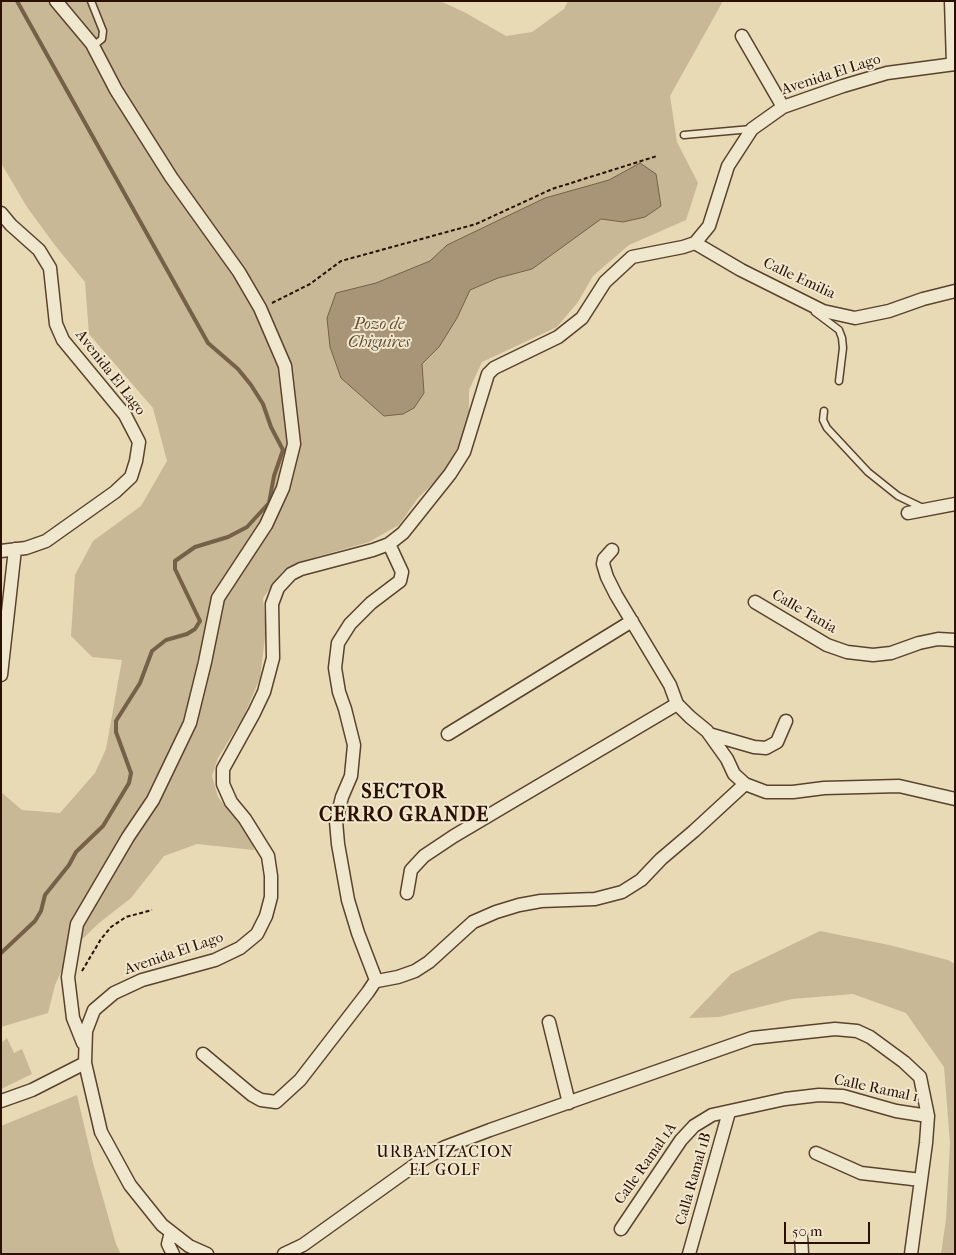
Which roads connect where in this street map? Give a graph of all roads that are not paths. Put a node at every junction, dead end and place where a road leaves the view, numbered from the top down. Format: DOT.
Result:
graph roads {
  1 [pos="56,1"];
  2 [pos="91,1"];
  3 [pos="951,1"];
  4 [pos="742,36"];
  5 [pos="92,44"];
  6 [pos="954,64"];
  7 [pos="783,107"];
  8 [pos="752,129"];
  9 [pos="684,135"];
  10 [pos="1,213"];
  11 [pos="695,242"];
  12 [pos="955,292"];
  13 [pos="807,304"];
  14 [pos="839,381"];
  15 [pos="824,411"];
  16 [pos="955,504"];
  17 [pos="924,509"];
  18 [pos="908,514"];
  19 [pos="389,544"];
  20 [pos="15,549"];
  21 [pos="612,550"];
  22 [pos="1,551"];
  23 [pos="755,602"];
  24 [pos="632,621"];
  25 [pos="955,640"];
  26 [pos="1,675"];
  27 [pos="677,704"];
  28 [pos="786,721"];
  29 [pos="448,734"];
  30 [pos="709,734"];
  31 [pos="745,784"];
  32 [pos="955,799"];
  33 [pos="407,893"];
  34 [pos="376,980"];
  35 [pos="549,1022"];
  36 [pos="86,1047"];
  37 [pos="204,1054"];
  38 [pos="85,1063"];
  39 [pos="1,1101"];
  40 [pos="568,1103"];
  41 [pos="729,1112"];
  42 [pos="928,1116"];
  43 [pos="816,1153"];
  44 [pos="921,1180"];
  45 [pos="621,1229"];
  46 [pos="171,1232"];
  47 [pos="801,1235"];
  48 [pos="173,1254"];
  49 [pos="207,1254"];
  50 [pos="284,1254"];
  51 [pos="689,1254"];
  52 [pos="802,1254"];
  53 [pos="911,1254"];
  1 -- 5 [label="street"];
  2 -- 5 [label="lane"];
  3 -- 6 [label="street"];
  4 -- 7 [label="street"];
  5 -- 36 [label="street"];
  6 -- 7 [label="street, Avenida El Lago"];
  7 -- 8 [label="street, Avenida El Lago"];
  8 -- 9 [label="lane"];
  8 -- 11 [label="street, Avenida El Lago"];
  10 -- 20 [label="street, Avenida El Lago"];
  11 -- 13 [label="street, Calle Emilia"];
  11 -- 19 [label="street, Avenida El Lago"];
  12 -- 13 [label="street, Calle Emilia"];
  13 -- 14 [label="lane"];
  15 -- 17 [label="lane"];
  16 -- 17 [label="street"];
  17 -- 18 [label="street"];
  19 -- 34 [label="street"];
  19 -- 36 [label="street, Avenida El Lago"];
  20 -- 22 [label="street, Avenida El Lago"];
  20 -- 26 [label="street"];
  21 -- 24 [label="street"];
  23 -- 25 [label="street, Calle Tania"];
  24 -- 27 [label="street"];
  24 -- 29 [label="street"];
  27 -- 30 [label="street"];
  27 -- 33 [label="street"];
  28 -- 30 [label="street"];
  30 -- 31 [label="street"];
  31 -- 32 [label="street"];
  31 -- 34 [label="street"];
  34 -- 37 [label="street"];
  35 -- 40 [label="street"];
  36 -- 38 [label="street, Avenida El Lago"];
  38 -- 39 [label="street"];
  38 -- 46 [label="street, Avenida El Lago"];
  40 -- 42 [label="street"];
  40 -- 50 [label="street"];
  41 -- 42 [label="street, Calle Ramal 1"];
  41 -- 45 [label="street, Calle Ramal 1A"];
  41 -- 51 [label="street, Calla Ramal 1B"];
  42 -- 44 [label="street"];
  43 -- 44 [label="street"];
  44 -- 53 [label="street"];
  46 -- 48 [label="street"];
  46 -- 49 [label="street, Avenida El Lago"];
  47 -- 52 [label="street"];
}
